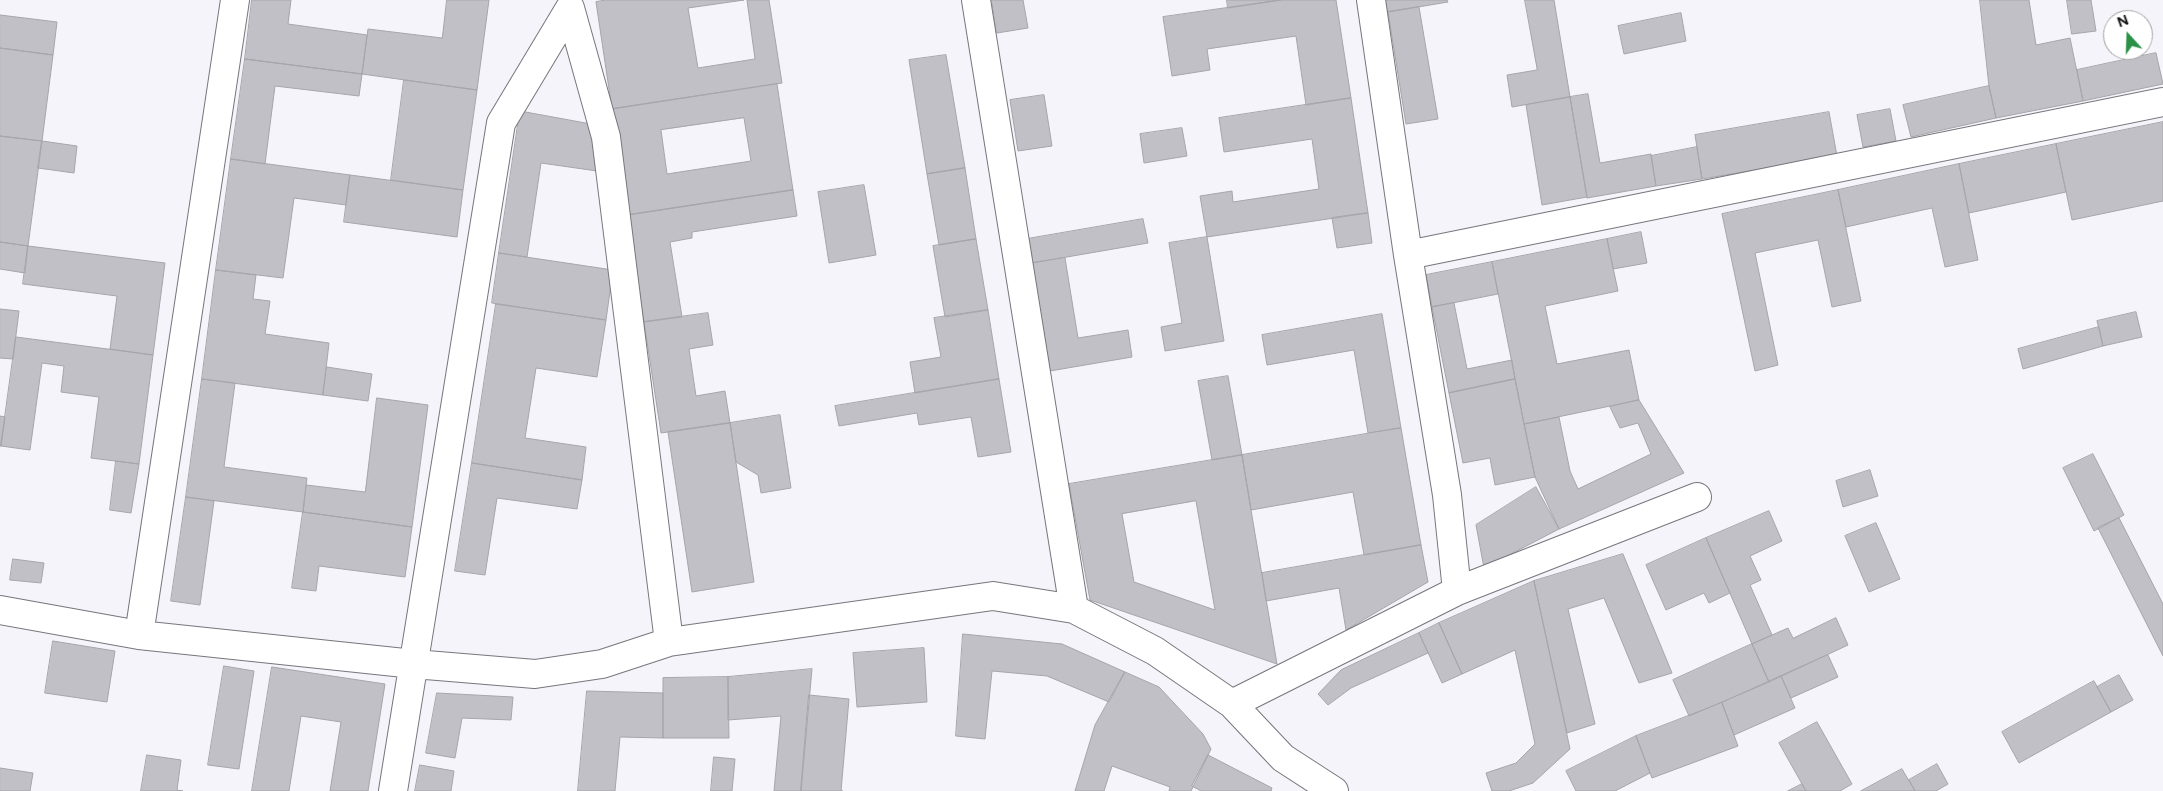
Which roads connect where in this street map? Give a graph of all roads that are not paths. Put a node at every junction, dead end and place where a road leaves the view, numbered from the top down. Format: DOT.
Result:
graph roads {
  1 [pos="235,0"];
  2 [pos="976,0"];
  3 [pos="1371,0"];
  4 [pos="570,4"];
  5 [pos="2163,102"];
  6 [pos="1408,255"];
  7 [pos="1697,497"];
  8 [pos="1457,591"];
  9 [pos="1074,609"];
  10 [pos="0,610"];
  11 [pos="139,635"];
  12 [pos="669,642"];
  13 [pos="414,664"];
  14 [pos="1232,704"];
  15 [pos="393,791"];
  16 [pos="1334,791"];
  1 -- 11 [label="street"];
  2 -- 9 [label="street"];
  3 -- 6 [label="street"];
  4 -- 12 [label="street"];
  4 -- 13 [label="street"];
  5 -- 6 [label="street"];
  6 -- 8 [label="street"];
  7 -- 8 [label="street"];
  8 -- 14 [label="street"];
  9 -- 12 [label="street"];
  9 -- 14 [label="street"];
  10 -- 11 [label="street"];
  11 -- 13 [label="street"];
  12 -- 13 [label="street"];
  13 -- 15 [label="street"];
  14 -- 16 [label="street"];
}
